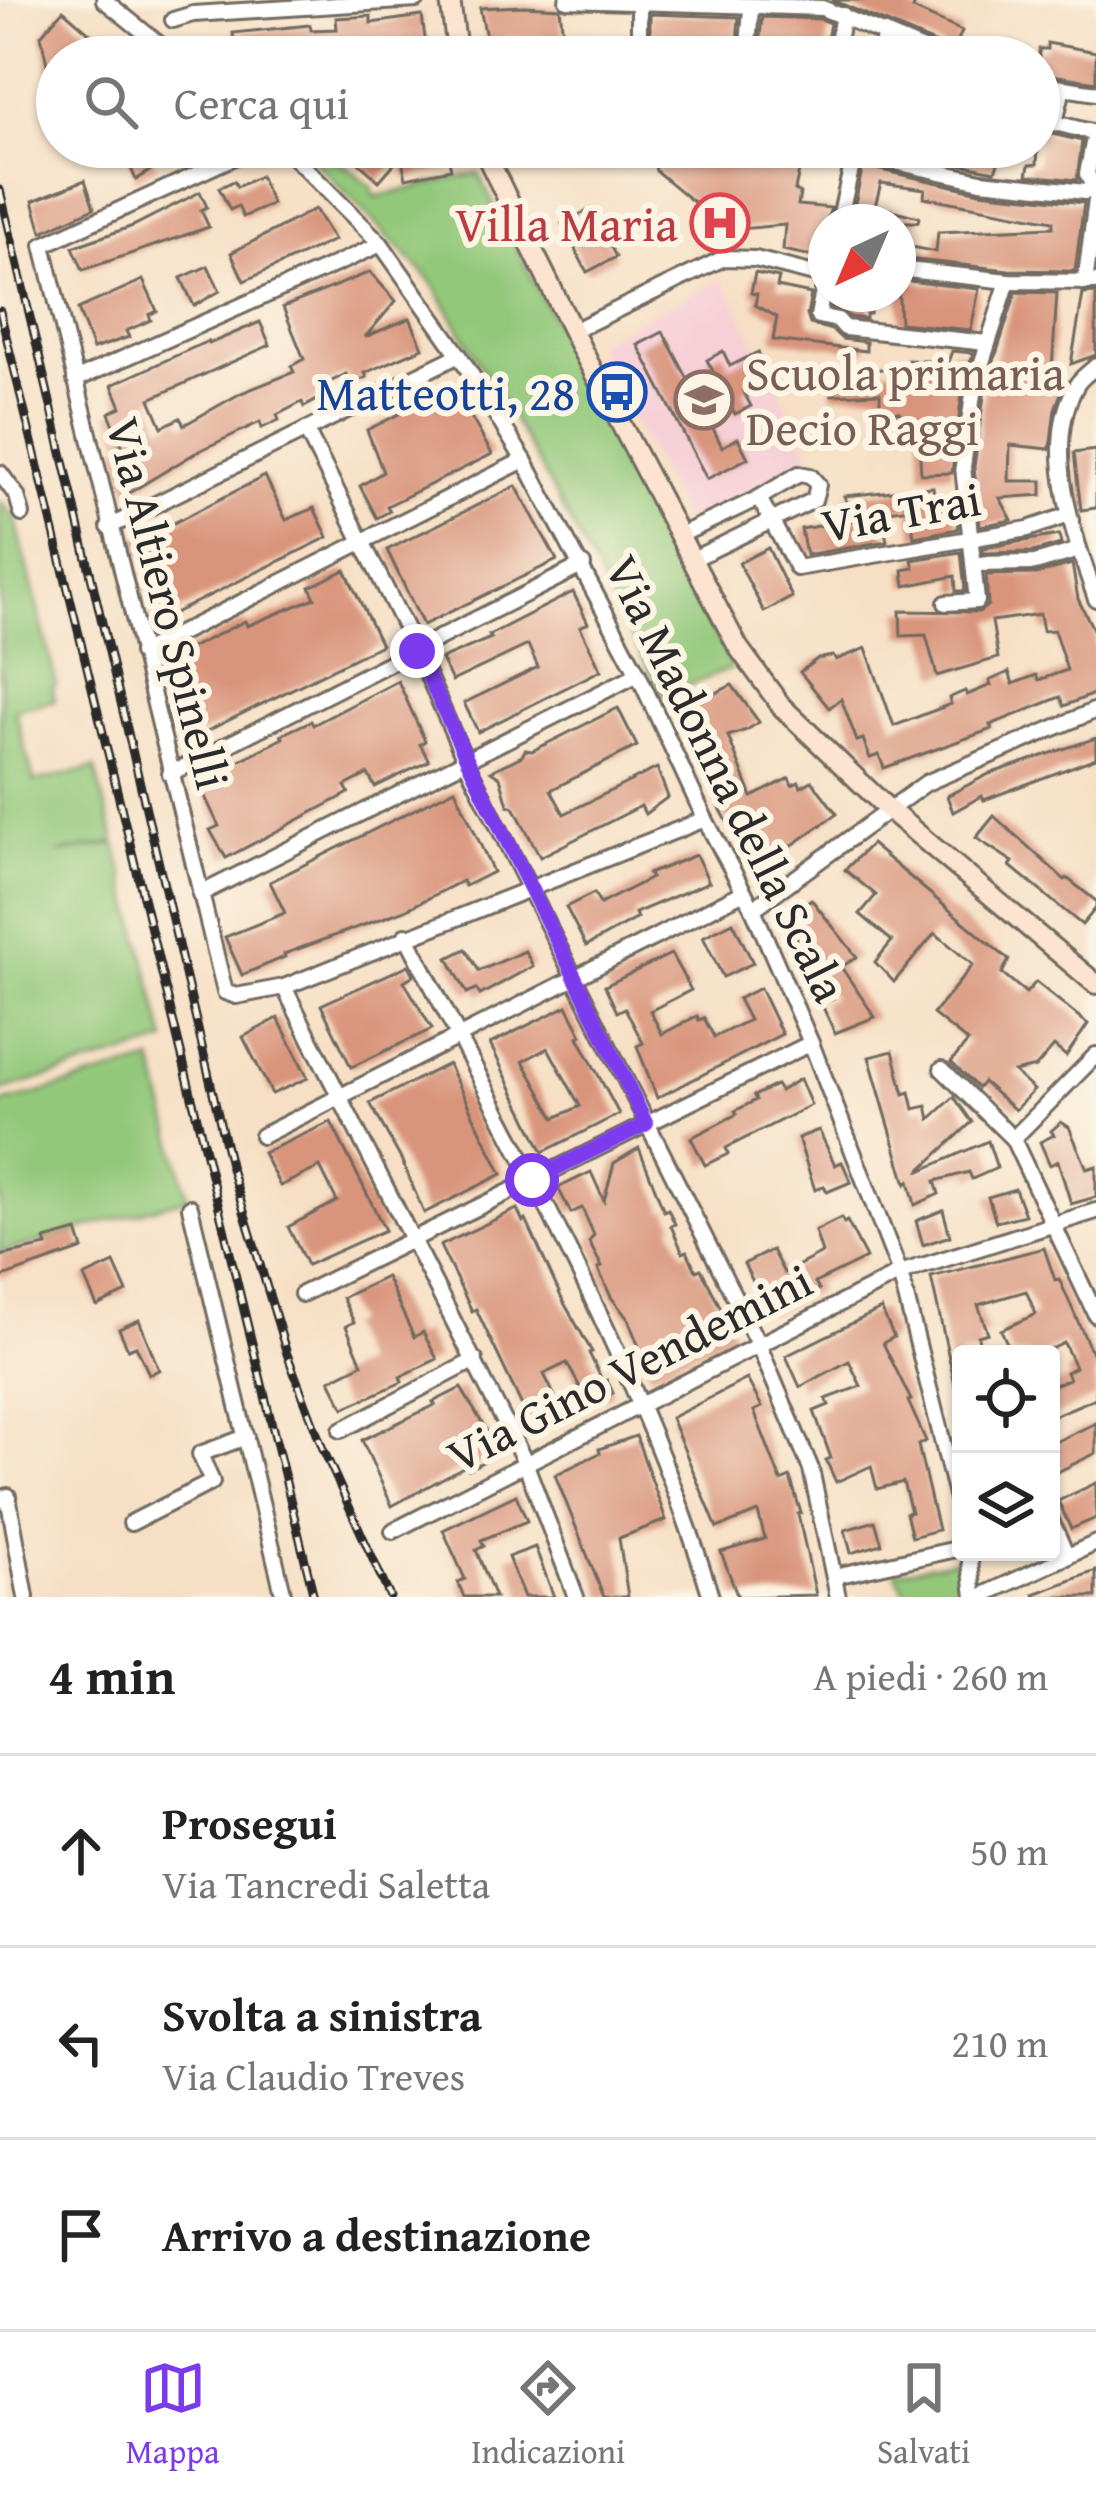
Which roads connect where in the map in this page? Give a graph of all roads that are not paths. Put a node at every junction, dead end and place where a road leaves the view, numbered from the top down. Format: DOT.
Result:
graph roads {
  1 [pos="104,0"];
  2 [pos="417,0"];
  3 [pos="450,0"];
  4 [pos="567,0"];
  5 [pos="639,4"];
  6 [pos="752,8"];
  7 [pos="843,15"];
  8 [pos="885,33"];
  9 [pos="149,36"];
  10 [pos="151,36"];
  11 [pos="455,36"];
  12 [pos="639,36"];
  13 [pos="749,36"];
  14 [pos="839,36"];
  15 [pos="884,36"];
  16 [pos="892,36"];
  17 [pos="1060,87"];
  18 [pos="1063,87"];
  19 [pos="1060,93"];
  20 [pos="1096,93"];
  21 [pos="1060,124"];
  22 [pos="210,168"];
  23 [pos="305,168"];
  24 [pos="492,168"];
  25 [pos="852,168"];
  26 [pos="929,168"];
  27 [pos="1095,191"];
  28 [pos="843,204"];
  29 [pos="1094,231"];
  30 [pos="381,244"];
  31 [pos="916,271"];
  32 [pos="808,273"];
  33 [pos="1008,281"];
  34 [pos="1090,283"];
  35 [pos="819,312"];
  36 [pos="573,331"];
  37 [pos="987,343"];
  38 [pos="459,355"];
  39 [pos="1096,366"];
  40 [pos="75,380"];
  41 [pos="306,430"];
  42 [pos="524,460"];
  43 [pos="0,473"];
  44 [pos="759,499"];
  45 [pos="22,514"];
  46 [pos="1069,515"];
  47 [pos="770,521"];
  48 [pos="110,527"];
  49 [pos="678,536"];
  50 [pos="972,538"];
  51 [pos="361,542"];
  52 [pos="1079,550"];
  53 [pos="691,560"];
  54 [pos="975,564"];
  55 [pos="583,566"];
  56 [pos="1096,599"];
  57 [pos="946,603"];
  58 [pos="417,651"];
  59 [pos="142,653"];
  60 [pos="638,674"];
  61 [pos="1096,710"];
  62 [pos="465,760"];
  63 [pos="170,774"];
  64 [pos="888,809"];
  65 [pos="705,819"];
  66 [pos="532,890"];
  67 [pos="744,892"];
  68 [pos="200,894"];
  69 [pos="753,908"];
  70 [pos="406,935"];
  71 [pos="577,975"];
  72 [pos="1096,984"];
  73 [pos="284,987"];
  74 [pos="458,1036"];
  75 [pos="811,1043"];
  76 [pos="1096,1055"];
  77 [pos="942,1069"];
  78 [pos="341,1096"];
  79 [pos="646,1124"];
  80 [pos="262,1136"];
  81 [pos="1013,1139"];
  82 [pos="532,1180"];
  83 [pos="190,1207"];
  84 [pos="1096,1211"];
  85 [pos="1054,1225"];
  86 [pos="414,1241"];
  87 [pos="900,1273"];
  88 [pos="302,1294"];
  89 [pos="1096,1315"];
  90 [pos="759,1346"];
  91 [pos="475,1360"];
  92 [pos="641,1405"];
  93 [pos="341,1430"];
  94 [pos="246,1437"];
  95 [pos="525,1462"];
  96 [pos="952,1480"];
  97 [pos="4,1498"];
  98 [pos="131,1522"];
  99 [pos="393,1531"];
  100 [pos="1060,1541"];
  101 [pos="1096,1544"];
  102 [pos="952,1553"];
  103 [pos="1067,1557"];
  104 [pos="968,1561"];
  105 [pos="835,1576"];
  106 [pos="26,1597"];
  107 [pos="284,1597"];
  108 [pos="575,1597"];
  109 [pos="711,1597"];
  110 [pos="838,1597"];
  111 [pos="976,1597"];
  1 -- 9 [label="street"];
  2 -- 10 [label="street"];
  3 -- 11 [label="main road"];
  4 -- 5 [label="street"];
  5 -- 6 [label="street"];
  5 -- 12 [label="street"];
  6 -- 7 [label="street"];
  6 -- 13 [label="street"];
  7 -- 8 [label="street"];
  7 -- 14 [label="street"];
  8 -- 15 [label="street"];
  8 -- 16 [label="street"];
  17 -- 18 [label="street"];
  18 -- 19 [label="street"];
  18 -- 20 [label="street"];
  21 -- 27 [label="street"];
  22 -- 40 [label="street, Via Altiero Spinelli"];
  23 -- 30 [label="street, Via Madonna della Scala"];
  24 -- 36 [label="main road"];
  25 -- 28 [label="street"];
  26 -- 27 [label="street"];
  27 -- 29 [label="street"];
  29 -- 34 [label="street"];
  30 -- 38 [label="street, Via Madonna della Scala"];
  30 -- 40 [label="street"];
  31 -- 33 [label="street"];
  32 -- 36 [label="street"];
  33 -- 34 [label="street"];
  33 -- 37 [label="street"];
  35 -- 37 [label="street"];
  36 -- 49 [label="main road"];
  37 -- 50 [label="street"];
  38 -- 41 [label="street"];
  38 -- 42 [label="street, Via Madonna della Scala"];
  39 -- 46 [label="street"];
  40 -- 48 [label="street, Via Altiero Spinelli"];
  41 -- 48 [label="street"];
  41 -- 51 [label="street"];
  42 -- 51 [label="street"];
  42 -- 55 [label="street, Via Madonna della Scala"];
  43 -- 45 [label="street"];
  44 -- 47 [label="street, Via Trai"];
  44 -- 47 [label="street, Via Trai"];
  44 -- 49 [label="street, Via Trai"];
  46 -- 50 [label="street, Via Trai"];
  46 -- 52 [label="street"];
  47 -- 50 [label="street, Via Trai"];
  47 -- 53 [label="street, Via Trai"];
  48 -- 59 [label="street, Via Altiero Spinelli"];
  49 -- 53 [label="main road"];
  50 -- 54 [label="street"];
  51 -- 58 [label="street"];
  51 -- 59 [label="street"];
  52 -- 54 [label="street"];
  52 -- 56 [label="street"];
  53 -- 64 [label="main road"];
  54 -- 57 [label="street"];
  55 -- 58 [label="street"];
  55 -- 60 [label="street, Via Madonna della Scala"];
  58 -- 62 [label="street"];
  58 -- 63 [label="street"];
  59 -- 63 [label="street, Via Altiero Spinelli"];
  60 -- 62 [label="street"];
  60 -- 65 [label="street, Via Madonna della Scala"];
  61 -- 64 [label="street"];
  62 -- 66 [label="street"];
  62 -- 68 [label="street"];
  63 -- 68 [label="street, Via Altiero Spinelli"];
  64 -- 69 [label="street"];
  64 -- 72 [label="main road"];
  65 -- 66 [label="street"];
  65 -- 67 [label="street, Via Madonna della Scala"];
  66 -- 70 [label="street"];
  66 -- 71 [label="street"];
  67 -- 69 [label="street, Via Madonna della Scala"];
  67 -- 71 [label="street"];
  68 -- 73 [label="street, Via Altiero Spinelli"];
  69 -- 75 [label="street, Via Madonna della Scala"];
  70 -- 73 [label="street"];
  70 -- 74 [label="street"];
  71 -- 74 [label="street"];
  71 -- 79 [label="street"];
  73 -- 78 [label="street"];
  74 -- 78 [label="street"];
  74 -- 82 [label="street"];
  75 -- 79 [label="street"];
  75 -- 87 [label="street, Via Madonna della Scala"];
  76 -- 81 [label="street"];
  77 -- 81 [label="street"];
  78 -- 80 [label="street"];
  78 -- 86 [label="street"];
  79 -- 82 [label="street"];
  79 -- 90 [label="street"];
  81 -- 85 [label="street"];
  82 -- 86 [label="street"];
  82 -- 92 [label="street"];
  83 -- 94 [label="street"];
  84 -- 85 [label="street, Via Gino Vendemini"];
  85 -- 87 [label="street, Via Gino Vendemini"];
  85 -- 89 [label="street"];
  86 -- 88 [label="street"];
  86 -- 91 [label="street"];
  87 -- 90 [label="street, Via Gino Vendemini"];
  87 -- 96 [label="street, Via Madonna della Scala"];
  90 -- 92 [label="street, Via Gino Vendemini"];
  90 -- 105 [label="street"];
  91 -- 93 [label="street"];
  91 -- 95 [label="street"];
  92 -- 95 [label="street, Via Gino Vendemini"];
  92 -- 109 [label="street"];
  94 -- 98 [label="street"];
  94 -- 107 [label="street"];
  95 -- 99 [label="street, Via Gino Vendemini"];
  95 -- 108 [label="street"];
  97 -- 106 [label="street"];
  100 -- 103 [label="street"];
  101 -- 103 [label="street"];
  102 -- 105 [label="street"];
  103 -- 111 [label="street"];
  104 -- 111 [label="street"];
  105 -- 110 [label="street"];
}
